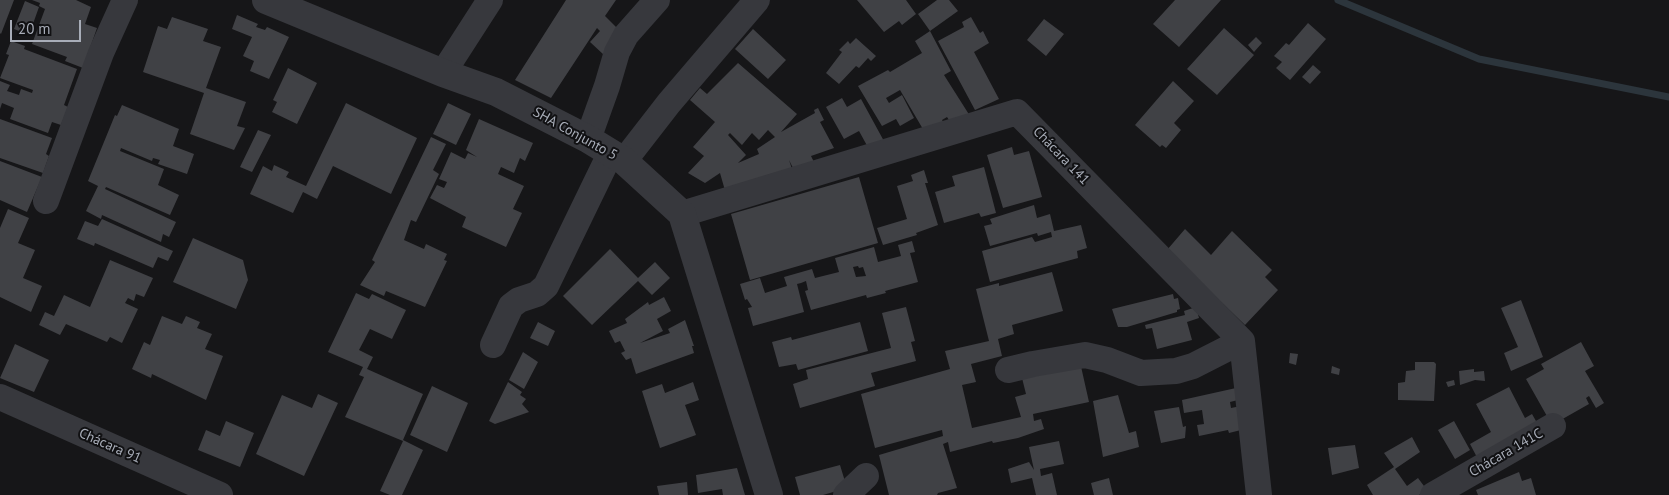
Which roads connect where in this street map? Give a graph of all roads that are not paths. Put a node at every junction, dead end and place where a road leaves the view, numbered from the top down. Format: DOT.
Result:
graph roads {
  1 [pos="124,0"];
  2 [pos="266,0"];
  3 [pos="490,0"];
  4 [pos="656,0"];
  5 [pos="757,0"];
  6 [pos="443,73"];
  7 [pos="588,139"];
  8 [pos="617,158"];
  9 [pos="46,201"];
  10 [pos="682,214"];
  11 [pos="1242,341"];
  12 [pos="494,345"];
  13 [pos="1008,370"];
  14 [pos="0,397"];
  15 [pos="1553,426"];
  16 [pos="866,476"];
  17 [pos="220,495"];
  18 [pos="769,495"];
  19 [pos="846,495"];
  20 [pos="1259,495"];
  21 [pos="1433,495"];
  1 -- 9 [label="street"];
  2 -- 6 [label="street, SHA Conjunto 5"];
  3 -- 6 [label="street"];
  4 -- 7 [label="street"];
  5 -- 8 [label="street"];
  6 -- 7 [label="street, SHA Conjunto 5"];
  7 -- 8 [label="street, SHA Conjunto 5"];
  8 -- 10 [label="street, SHA Conjunto 5"];
  8 -- 12 [label="street"];
  10 -- 11 [label="street, Chácara 141"];
  10 -- 18 [label="street"];
  11 -- 13 [label="street"];
  11 -- 20 [label="street"];
  14 -- 17 [label="street, Chácara 91"];
  15 -- 21 [label="street, Chácara 141C"];
  16 -- 19 [label="street"];
}
